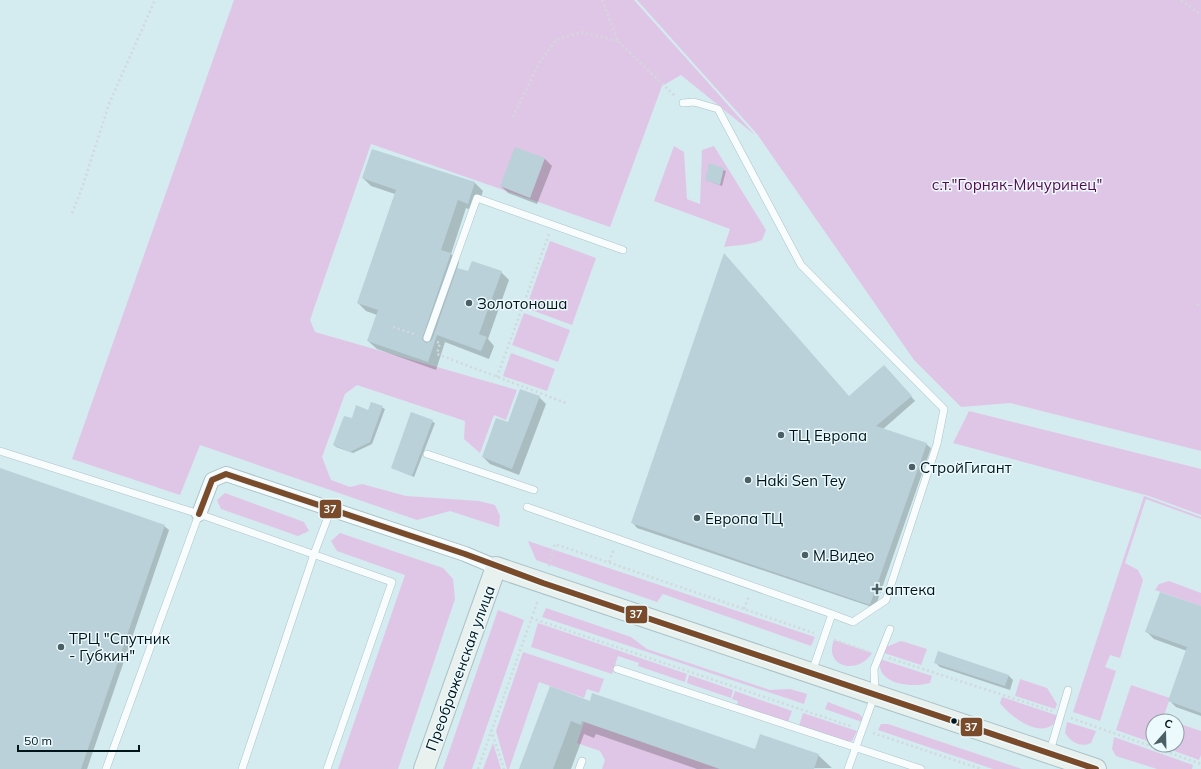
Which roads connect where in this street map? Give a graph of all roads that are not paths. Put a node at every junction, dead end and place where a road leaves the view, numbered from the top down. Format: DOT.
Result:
graph roads {
  1 [pos="683,103"];
  2 [pos="623,250"];
  3 [pos="427,338"];
  4 [pos="0,451"];
  5 [pos="427,454"];
  6 [pos="534,490"];
  7 [pos="527,507"];
  8 [pos="331,509"];
  9 [pos="199,514"];
  10 [pos="314,554"];
  11 [pos="496,567"];
  12 [pos="832,614"];
  13 [pos="890,629"];
  14 [pos="617,669"];
  15 [pos="811,673"];
  16 [pos="1068,690"];
  17 [pos="875,694"];
  18 [pos="856,748"];
  19 [pos="1049,753"];
  20 [pos="582,761"];
  21 [pos="106,769"];
  22 [pos="242,769"];
  23 [pos="327,769"];
  24 [pos="424,769"];
  25 [pos="579,769"];
  26 [pos="848,769"];
  27 [pos="921,769"];
  28 [pos="1096,769"];
  1 -- 12 [label="lane"];
  2 -- 3 [label="lane"];
  4 -- 9 [label="lane"];
  5 -- 6 [label="lane"];
  7 -- 12 [label="lane"];
  8 -- 9 [label="street"];
  8 -- 10 [label="lane"];
  8 -- 11 [label="street"];
  9 -- 10 [label="lane"];
  9 -- 21 [label="lane"];
  10 -- 22 [label="lane"];
  10 -- 23 [label="lane"];
  11 -- 15 [label="main road"];
  11 -- 24 [label="main road, Преображенская улица"];
  12 -- 15 [label="lane"];
  13 -- 17 [label="lane"];
  14 -- 18 [label="lane"];
  15 -- 17 [label="main road"];
  16 -- 19 [label="lane"];
  17 -- 18 [label="lane"];
  17 -- 19 [label="main road"];
  18 -- 26 [label="lane"];
  18 -- 27 [label="lane"];
  19 -- 28 [label="main road"];
  20 -- 25 [label="lane"];
}
